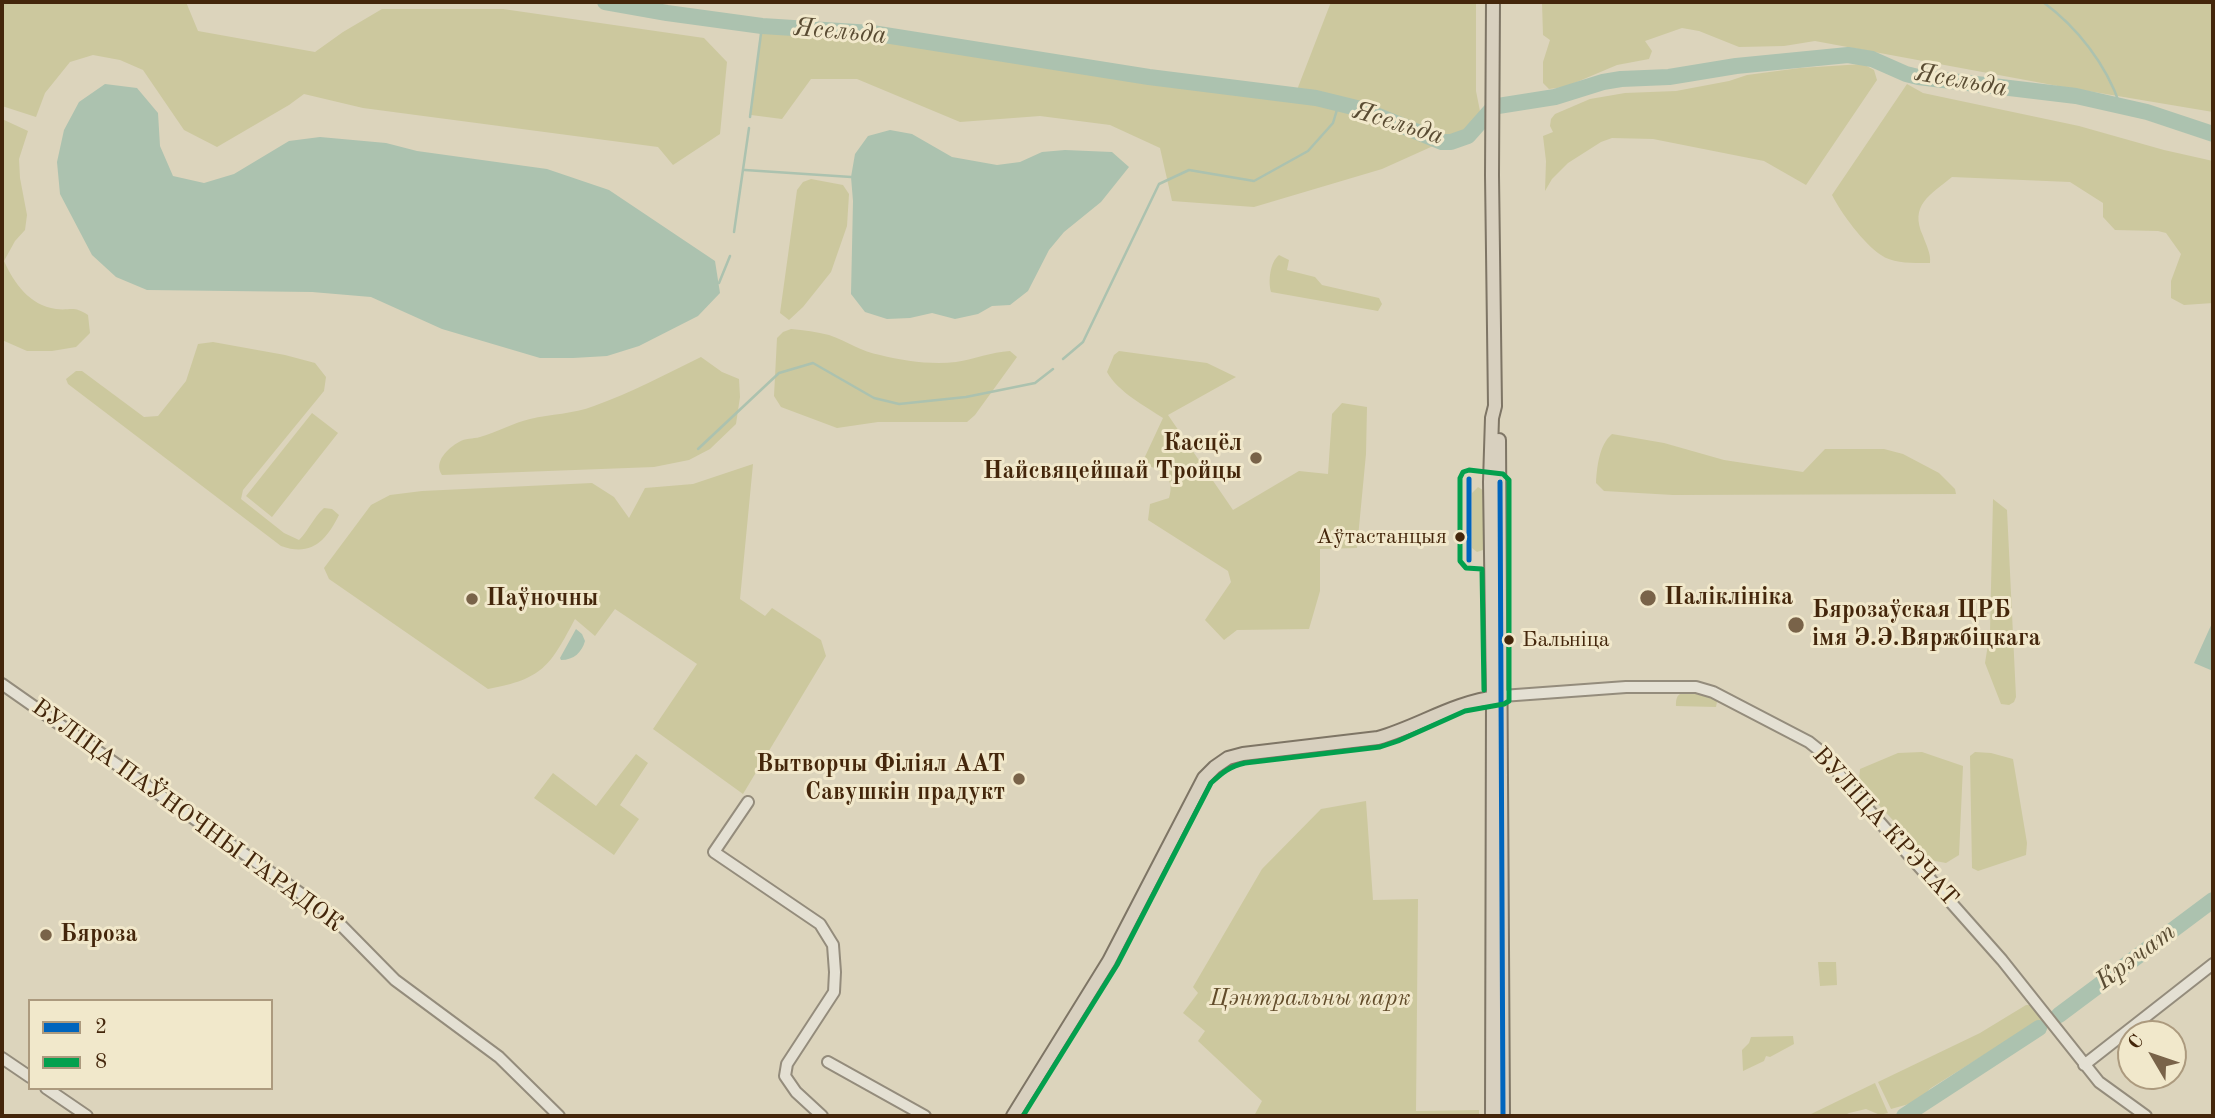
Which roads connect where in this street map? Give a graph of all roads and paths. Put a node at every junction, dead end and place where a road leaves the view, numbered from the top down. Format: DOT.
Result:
graph roads {
  1 [pos="1493,2"];
  2 [pos="2,684"];
  3 [pos="1497,697"];
  4 [pos="748,802"];
  5 [pos="2213,964"];
  6 [pos="2,1058"];
  7 [pos="828,1062"];
  8 [pos="2084,1065"];
  9 [pos="28,1076"];
  10 [pos="49,1090"];
  11 [pos="87,1116"];
  12 [pos="559,1116"];
  13 [pos="822,1116"];
  14 [pos="925,1116"];
  15 [pos="1013,1116"];
  16 [pos="1492,1116"];
  17 [pos="1503,1116"];
  18 [pos="2146,1116"];
  1 -- 3 [label="main road"];
  2 -- 12 [label="street, ВУЛІЦА ПАЎНОЧНЫ ГАРАДОК"];
  3 -- 8 [label="street, ВУЛІЦА КРЭЧАТ"];
  3 -- 15 [label="main road"];
  3 -- 16 [label="main road"];
  3 -- 17 [label="main road"];
  4 -- 13 [label="street"];
  5 -- 8 [label="street"];
  6 -- 9 [label="street"];
  7 -- 14 [label="street"];
  8 -- 18 [label="street, ВУЛІЦА КРЭЧАТ"];
  10 -- 11 [label="street"];
}
